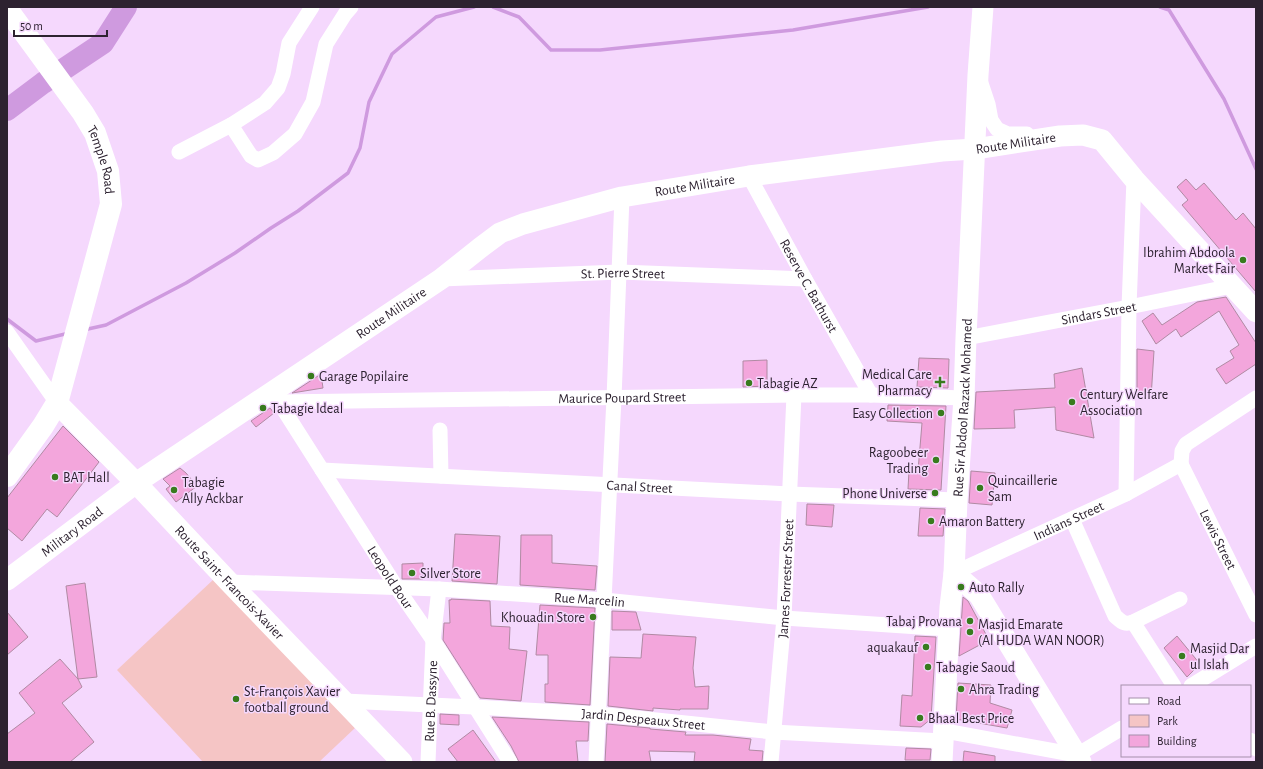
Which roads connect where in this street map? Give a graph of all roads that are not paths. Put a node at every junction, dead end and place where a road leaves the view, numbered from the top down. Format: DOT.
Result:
graph roads {
  1 [pos="312,7"];
  2 [pos="351,7"];
  3 [pos="983,8"];
  4 [pos="7,9"];
  5 [pos="978,75"];
  6 [pos="231,125"];
  7 [pos="1060,136"];
  8 [pos="975,149"];
  9 [pos="179,152"];
  10 [pos="750,176"];
  11 [pos="1134,179"];
  12 [pos="622,197"];
  13 [pos="620,272"];
  14 [pos="805,279"];
  15 [pos="440,280"];
  16 [pos="1232,286"];
  17 [pos="1129,307"];
  18 [pos="1256,312"];
  19 [pos="7,332"];
  20 [pos="966,338"];
  21 [pos="794,395"];
  22 [pos="871,395"];
  23 [pos="276,397"];
  24 [pos="614,398"];
  25 [pos="964,398"];
  26 [pos="1256,398"];
  27 [pos="57,403"];
  28 [pos="440,430"];
  29 [pos="1181,464"];
  30 [pos="322,470"];
  31 [pos="7,476"];
  32 [pos="441,476"];
  33 [pos="136,483"];
  34 [pos="610,485"];
  35 [pos="789,494"];
  36 [pos="1126,494"];
  37 [pos="957,500"];
  38 [pos="1072,519"];
  39 [pos="954,573"];
  40 [pos="7,580"];
  41 [pos="229,582"];
  42 [pos="397,588"];
  43 [pos="439,589"];
  44 [pos="1180,599"];
  45 [pos="604,600"];
  46 [pos="1256,614"];
  47 [pos="784,618"];
  48 [pos="1133,622"];
  49 [pos="949,629"];
  50 [pos="433,640"];
  51 [pos="1256,646"];
  52 [pos="1213,680"];
  53 [pos="1173,685"];
  54 [pos="1195,685"];
  55 [pos="344,701"];
  56 [pos="430,704"];
  57 [pos="474,707"];
  58 [pos="598,714"];
  59 [pos="1121,729"];
  60 [pos="773,732"];
  61 [pos="944,736"];
  62 [pos="1079,759"];
  63 [pos="402,762"];
  64 [pos="428,762"];
  65 [pos="510,762"];
  66 [pos="596,762"];
  67 [pos="771,762"];
  68 [pos="942,762"];
  1 -- 6 [label="street"];
  2 -- 6 [label="street"];
  3 -- 5 [label="main road, Rue Sir Abdool Razack Mohamed"];
  4 -- 27 [label="main road, Temple Road"];
  5 -- 7 [label="street"];
  5 -- 8 [label="main road, Rue Sir Abdool Razack Mohamed"];
  6 -- 9 [label="street"];
  7 -- 8 [label="main road, Route Militaire"];
  7 -- 11 [label="main road, Route Militaire"];
  8 -- 10 [label="main road, Route Militaire"];
  8 -- 20 [label="main road, Rue Sir Abdool Razack Mohamed"];
  10 -- 12 [label="main road, Route Militaire"];
  10 -- 14 [label="street, Reserve C. Bathurst"];
  11 -- 16 [label="main road, Route Militaire"];
  11 -- 17 [label="street"];
  12 -- 13 [label="street"];
  12 -- 15 [label="main road, Route Militaire"];
  13 -- 14 [label="street, St. Pierre Street"];
  13 -- 15 [label="street, St. Pierre Street"];
  13 -- 24 [label="street"];
  14 -- 22 [label="street, Reserve C. Bathurst"];
  15 -- 23 [label="main road, Route Militaire"];
  16 -- 17 [label="street, Sindars Street"];
  16 -- 18 [label="main road, Route Militaire"];
  17 -- 20 [label="street, Sindars Street"];
  17 -- 36 [label="street"];
  19 -- 27 [label="street"];
  20 -- 25 [label="main road, Rue Sir Abdool Razack Mohamed"];
  21 -- 22 [label="street, Maurice Poupard Street"];
  21 -- 24 [label="street, Maurice Poupard Street"];
  21 -- 35 [label="street, James Forrester Street"];
  22 -- 25 [label="street, Maurice Poupard Street"];
  23 -- 24 [label="street, Maurice Poupard Street"];
  23 -- 30 [label="street, Leopold Bour"];
  23 -- 33 [label="main road, Route Militaire"];
  24 -- 34 [label="street"];
  25 -- 37 [label="main road, Rue Sir Abdool Razack Mohamed"];
  26 -- 29 [label="street"];
  27 -- 31 [label="main road, Temple Road"];
  27 -- 33 [label="main road, Route Saint- Francois-Xavier"];
  28 -- 32 [label="street"];
  29 -- 36 [label="street, Indians Street"];
  29 -- 46 [label="street, Lewis Street"];
  30 -- 32 [label="street, Canal Street"];
  30 -- 42 [label="street, Leopold Bour"];
  32 -- 34 [label="street, Canal Street"];
  33 -- 40 [label="main road, Military Road"];
  33 -- 41 [label="main road, Route Saint- Francois-Xavier"];
  34 -- 35 [label="street, Canal Street"];
  34 -- 45 [label="street"];
  35 -- 37 [label="street, Canal Street"];
  35 -- 47 [label="street, James Forrester Street"];
  36 -- 38 [label="street, Indians Street"];
  37 -- 39 [label="main road, Rue Sir Abdool Razack Mohamed"];
  38 -- 39 [label="street, Indians Street"];
  38 -- 48 [label="street"];
  39 -- 49 [label="main road, Rue Sir Abdool Razack Mohamed"];
  39 -- 62 [label="main road"];
  41 -- 42 [label="street, Rue Marcelin"];
  41 -- 55 [label="main road, Route Saint- Francois-Xavier"];
  42 -- 43 [label="street, Rue Marcelin"];
  42 -- 50 [label="street, Leopold Bour"];
  43 -- 45 [label="street, Rue Marcelin"];
  43 -- 50 [label="street, Rue B. Dassyne"];
  44 -- 48 [label="street"];
  45 -- 47 [label="street, Rue Marcelin"];
  45 -- 58 [label="street"];
  47 -- 49 [label="street, Rue Marcelin"];
  47 -- 60 [label="street, James Forrester Street"];
  48 -- 53 [label="street"];
  49 -- 61 [label="main road, Rue Sir Abdool Razack Mohamed"];
  50 -- 56 [label="street, Rue B. Dassyne"];
  50 -- 57 [label="street, Leopold Bour"];
  51 -- 52 [label="street"];
  52 -- 54 [label="street"];
  55 -- 56 [label="street, Jardin Despeaux Street"];
  55 -- 63 [label="main road, Route Saint- Francois-Xavier"];
  56 -- 57 [label="street, Jardin Despeaux Street"];
  56 -- 64 [label="street, Rue B. Dassyne"];
  57 -- 58 [label="street, Jardin Despeaux Street"];
  57 -- 65 [label="street, Leopold Bour"];
  58 -- 60 [label="street, Jardin Despeaux Street"];
  58 -- 66 [label="street"];
  59 -- 62 [label="street"];
  60 -- 61 [label="street, Jardin Despeaux Street"];
  60 -- 67 [label="street, James Forrester Street"];
  61 -- 62 [label="street, Jardin Despeaux Street"];
  61 -- 68 [label="main road, Rue Sir Abdool Razack Mohamed"];
}
